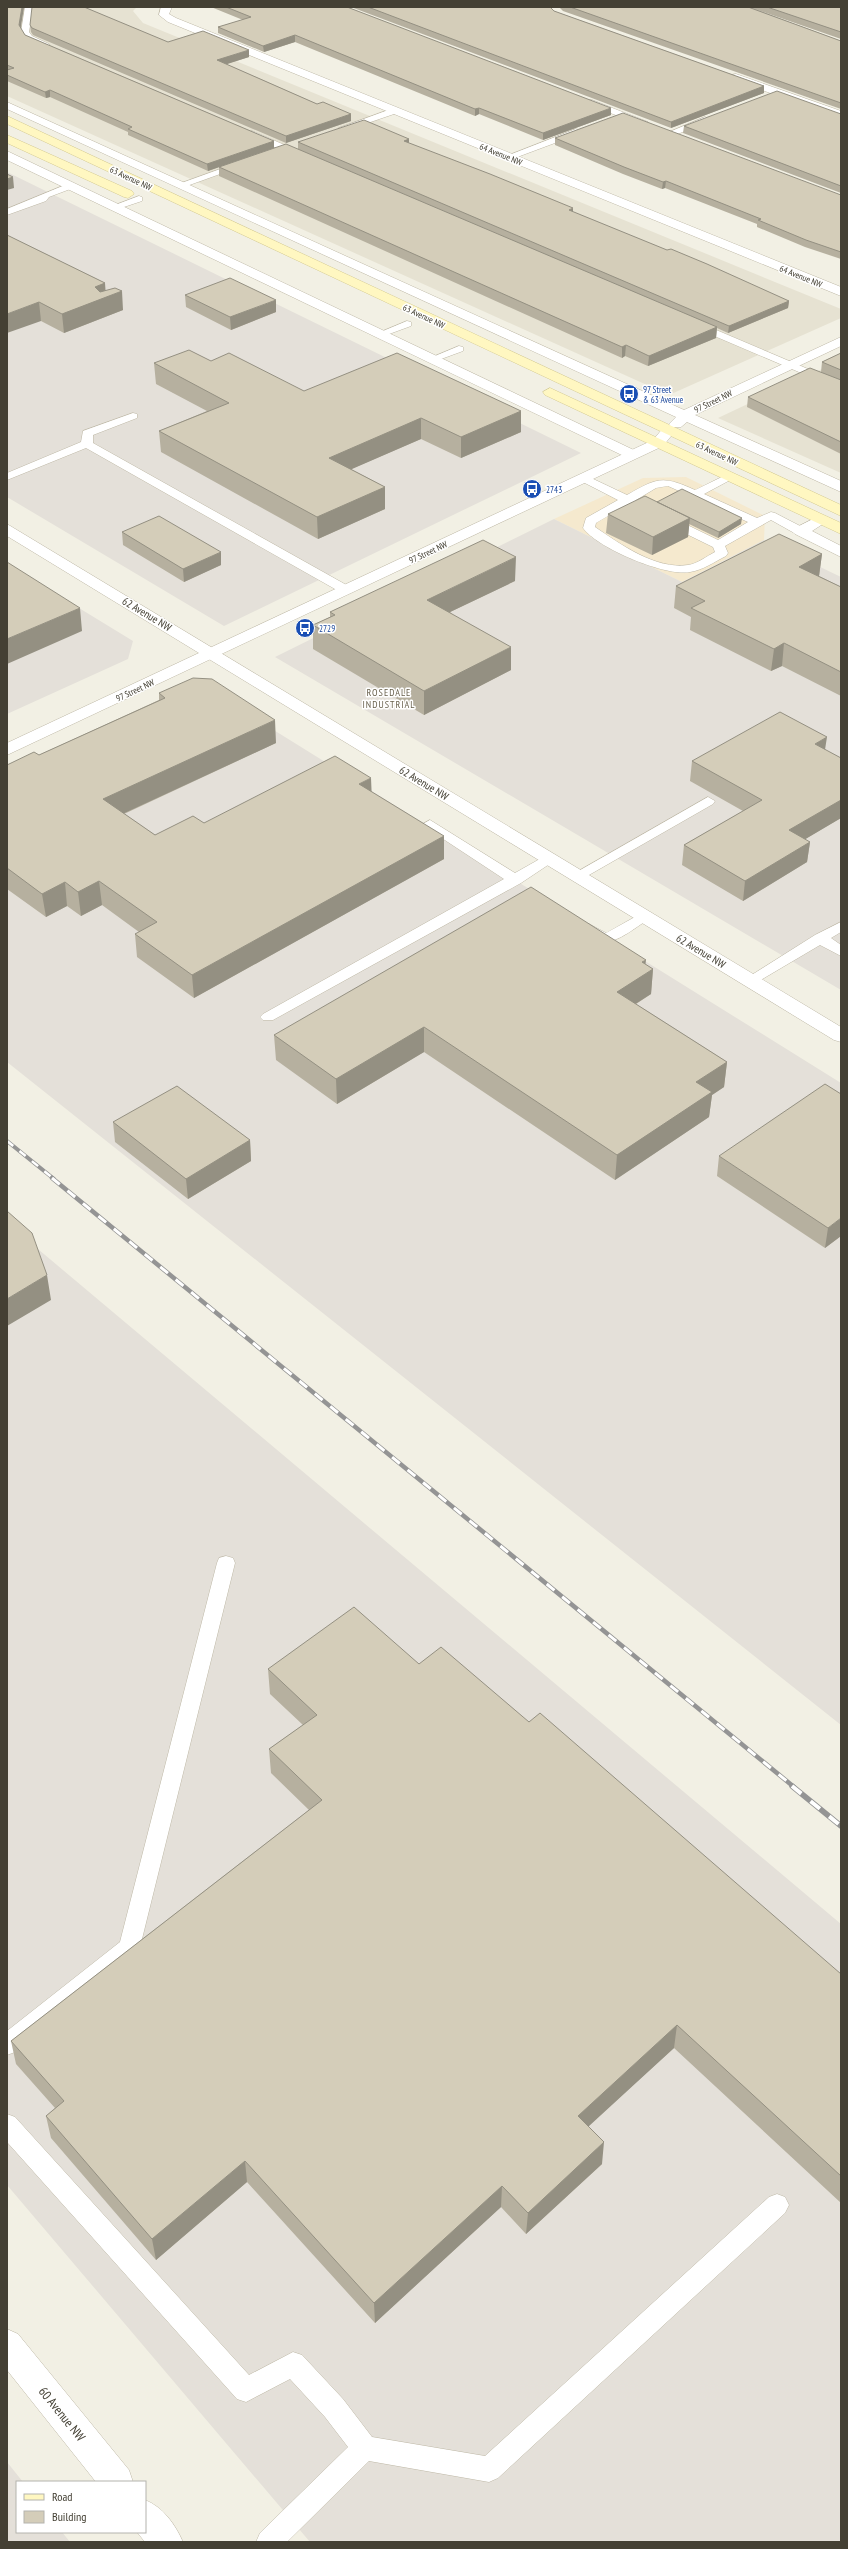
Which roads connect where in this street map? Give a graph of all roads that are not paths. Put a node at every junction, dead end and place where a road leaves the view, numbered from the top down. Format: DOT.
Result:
graph roads {
  1 [pos="29,7"];
  2 [pos="165,10"];
  3 [pos="59,51"];
  4 [pos="727,74"];
  5 [pos="778,92"];
  6 [pos="580,98"];
  7 [pos="762,99"];
  8 [pos="7,105"];
  9 [pos="394,110"];
  10 [pos="624,115"];
  11 [pos="841,115"];
  12 [pos="713,117"];
  13 [pos="7,120"];
  14 [pos="609,121"];
  15 [pos="651,126"];
  16 [pos="586,129"];
  17 [pos="242,130"];
  18 [pos="335,132"];
  19 [pos="7,139"];
  20 [pos="686,139"];
  21 [pos="300,144"];
  22 [pos="286,149"];
  23 [pos="271,154"];
  24 [pos="7,156"];
  25 [pos="509,157"];
  26 [pos="308,158"];
  27 [pos="250,161"];
  28 [pos="181,185"];
  29 [pos="70,186"];
  30 [pos="139,198"];
  31 [pos="153,205"];
  32 [pos="115,207"];
  33 [pos="7,212"];
  34 [pos="841,292"];
  35 [pos="392,317"];
  36 [pos="687,320"];
  37 [pos="407,324"];
  38 [pos="420,330"];
  39 [pos="381,334"];
  40 [pos="440,339"];
  41 [pos="841,341"];
  42 [pos="459,349"];
  43 [pos="474,356"];
  44 [pos="433,359"];
  45 [pos="790,365"];
  46 [pos="538,386"];
  47 [pos="841,387"];
  48 [pos="133,416"];
  49 [pos="685,416"];
  50 [pos="669,430"];
  51 [pos="658,443"];
  52 [pos="87,444"];
  53 [pos="633,455"];
  54 [pos="730,476"];
  55 [pos="7,477"];
  56 [pos="583,478"];
  57 [pos="841,487"];
  58 [pos="685,492"];
  59 [pos="625,499"];
  60 [pos="657,503"];
  61 [pos="645,510"];
  62 [pos="841,511"];
  63 [pos="682,515"];
  64 [pos="821,520"];
  65 [pos="669,522"];
  66 [pos="756,522"];
  67 [pos="706,527"];
  68 [pos="7,529"];
  69 [pos="841,529"];
  70 [pos="800,531"];
  71 [pos="693,533"];
  72 [pos="718,545"];
  73 [pos="841,552"];
  74 [pos="346,590"];
  75 [pos="212,654"];
  76 [pos="7,750"];
  77 [pos="708,801"];
  78 [pos="430,824"];
  79 [pos="550,859"];
  80 [pos="577,876"];
  81 [pos="516,880"];
  82 [pos="644,916"];
  83 [pos="580,922"];
  84 [pos="841,926"];
  85 [pos="820,938"];
  86 [pos="841,950"];
  87 [pos="749,980"];
  88 [pos="268,1017"];
  89 [pos="838,1031"];
  90 [pos="226,1563"];
  91 [pos="7,2045"];
  92 [pos="7,2125"];
  93 [pos="777,2205"];
  94 [pos="7,2345"];
  95 [pos="365,2448"];
  96 [pos="116,2481"];
  97 [pos="146,2517"];
  98 [pos="166,2542"];
  99 [pos="269,2542"];
  1 -- 3 [label="lane"];
  2 -- 9 [label="street, 64 Avenue NW"];
  4 -- 5 [label="street"];
  5 -- 7 [label="lane"];
  5 -- 11 [label="street"];
  6 -- 10 [label="lane"];
  8 -- 28 [label="street, 63 Avenue NW"];
  9 -- 18 [label="lane"];
  9 -- 25 [label="street, 64 Avenue NW"];
  10 -- 14 [label="lane"];
  10 -- 15 [label="lane"];
  12 -- 20 [label="lane"];
  13 -- 50 [label="main road, 63 Avenue NW"];
  16 -- 25 [label="lane"];
  17 -- 22 [label="lane"];
  19 -- 30 [label="main road, 63 Avenue NW"];
  21 -- 22 [label="lane"];
  22 -- 23 [label="lane"];
  22 -- 26 [label="lane"];
  24 -- 29 [label="street"];
  25 -- 34 [label="street, 64 Avenue NW"];
  27 -- 28 [label="lane"];
  28 -- 49 [label="street, 63 Avenue NW"];
  29 -- 32 [label="street"];
  29 -- 33 [label="lane"];
  30 -- 31 [label="main road, 63 Avenue NW"];
  30 -- 32 [label="lane"];
  32 -- 39 [label="street"];
  35 -- 37 [label="main road, 63 Avenue NW"];
  36 -- 45 [label="lane"];
  37 -- 38 [label="main road, 63 Avenue NW"];
  37 -- 39 [label="lane"];
  39 -- 44 [label="street"];
  40 -- 42 [label="main road, 63 Avenue NW"];
  41 -- 45 [label="street, 97 Street NW"];
  42 -- 43 [label="main road, 63 Avenue NW"];
  42 -- 44 [label="lane"];
  44 -- 53 [label="street"];
  45 -- 47 [label="lane"];
  45 -- 49 [label="street, 97 Street NW"];
  46 -- 51 [label="main road, 63 Avenue NW"];
  48 -- 52 [label="lane"];
  49 -- 50 [label="street, 97 Street NW"];
  49 -- 57 [label="street, 63 Avenue NW"];
  50 -- 51 [label="street, 97 Street NW"];
  50 -- 62 [label="main road, 63 Avenue NW"];
  51 -- 53 [label="street, 97 Street NW"];
  51 -- 54 [label="main road, 63 Avenue NW"];
  52 -- 55 [label="lane"];
  52 -- 74 [label="lane"];
  53 -- 56 [label="street, 97 Street NW"];
  54 -- 58 [label="lane"];
  54 -- 64 [label="main road, 63 Avenue NW"];
  56 -- 59 [label="lane"];
  56 -- 74 [label="street, 97 Street NW"];
  58 -- 59 [label="lane"];
  58 -- 66 [label="lane"];
  59 -- 61 [label="lane"];
  59 -- 72 [label="lane"];
  60 -- 61 [label="lane"];
  61 -- 65 [label="lane"];
  63 -- 65 [label="lane"];
  64 -- 69 [label="main road, 63 Avenue NW"];
  64 -- 70 [label="street"];
  65 -- 71 [label="lane"];
  66 -- 70 [label="lane"];
  66 -- 72 [label="lane"];
  67 -- 71 [label="lane"];
  68 -- 75 [label="street, 62 Avenue NW"];
  70 -- 73 [label="street"];
  71 -- 72 [label="lane"];
  74 -- 75 [label="street, 97 Street NW"];
  75 -- 76 [label="street, 97 Street NW"];
  75 -- 79 [label="street, 62 Avenue NW"];
  77 -- 80 [label="lane"];
  78 -- 81 [label="lane"];
  79 -- 80 [label="street, 62 Avenue NW"];
  79 -- 81 [label="lane"];
  80 -- 82 [label="street, 62 Avenue NW"];
  81 -- 88 [label="lane"];
  82 -- 83 [label="lane"];
  82 -- 87 [label="street, 62 Avenue NW"];
  84 -- 85 [label="lane"];
  85 -- 86 [label="lane"];
  85 -- 87 [label="lane"];
  87 -- 89 [label="street, 62 Avenue NW"];
  90 -- 91 [label="lane"];
  92 -- 95 [label="lane"];
  93 -- 95 [label="lane"];
  94 -- 96 [label="street, 60 Avenue NW"];
  95 -- 99 [label="lane"];
  97 -- 98 [label="street"];
}
